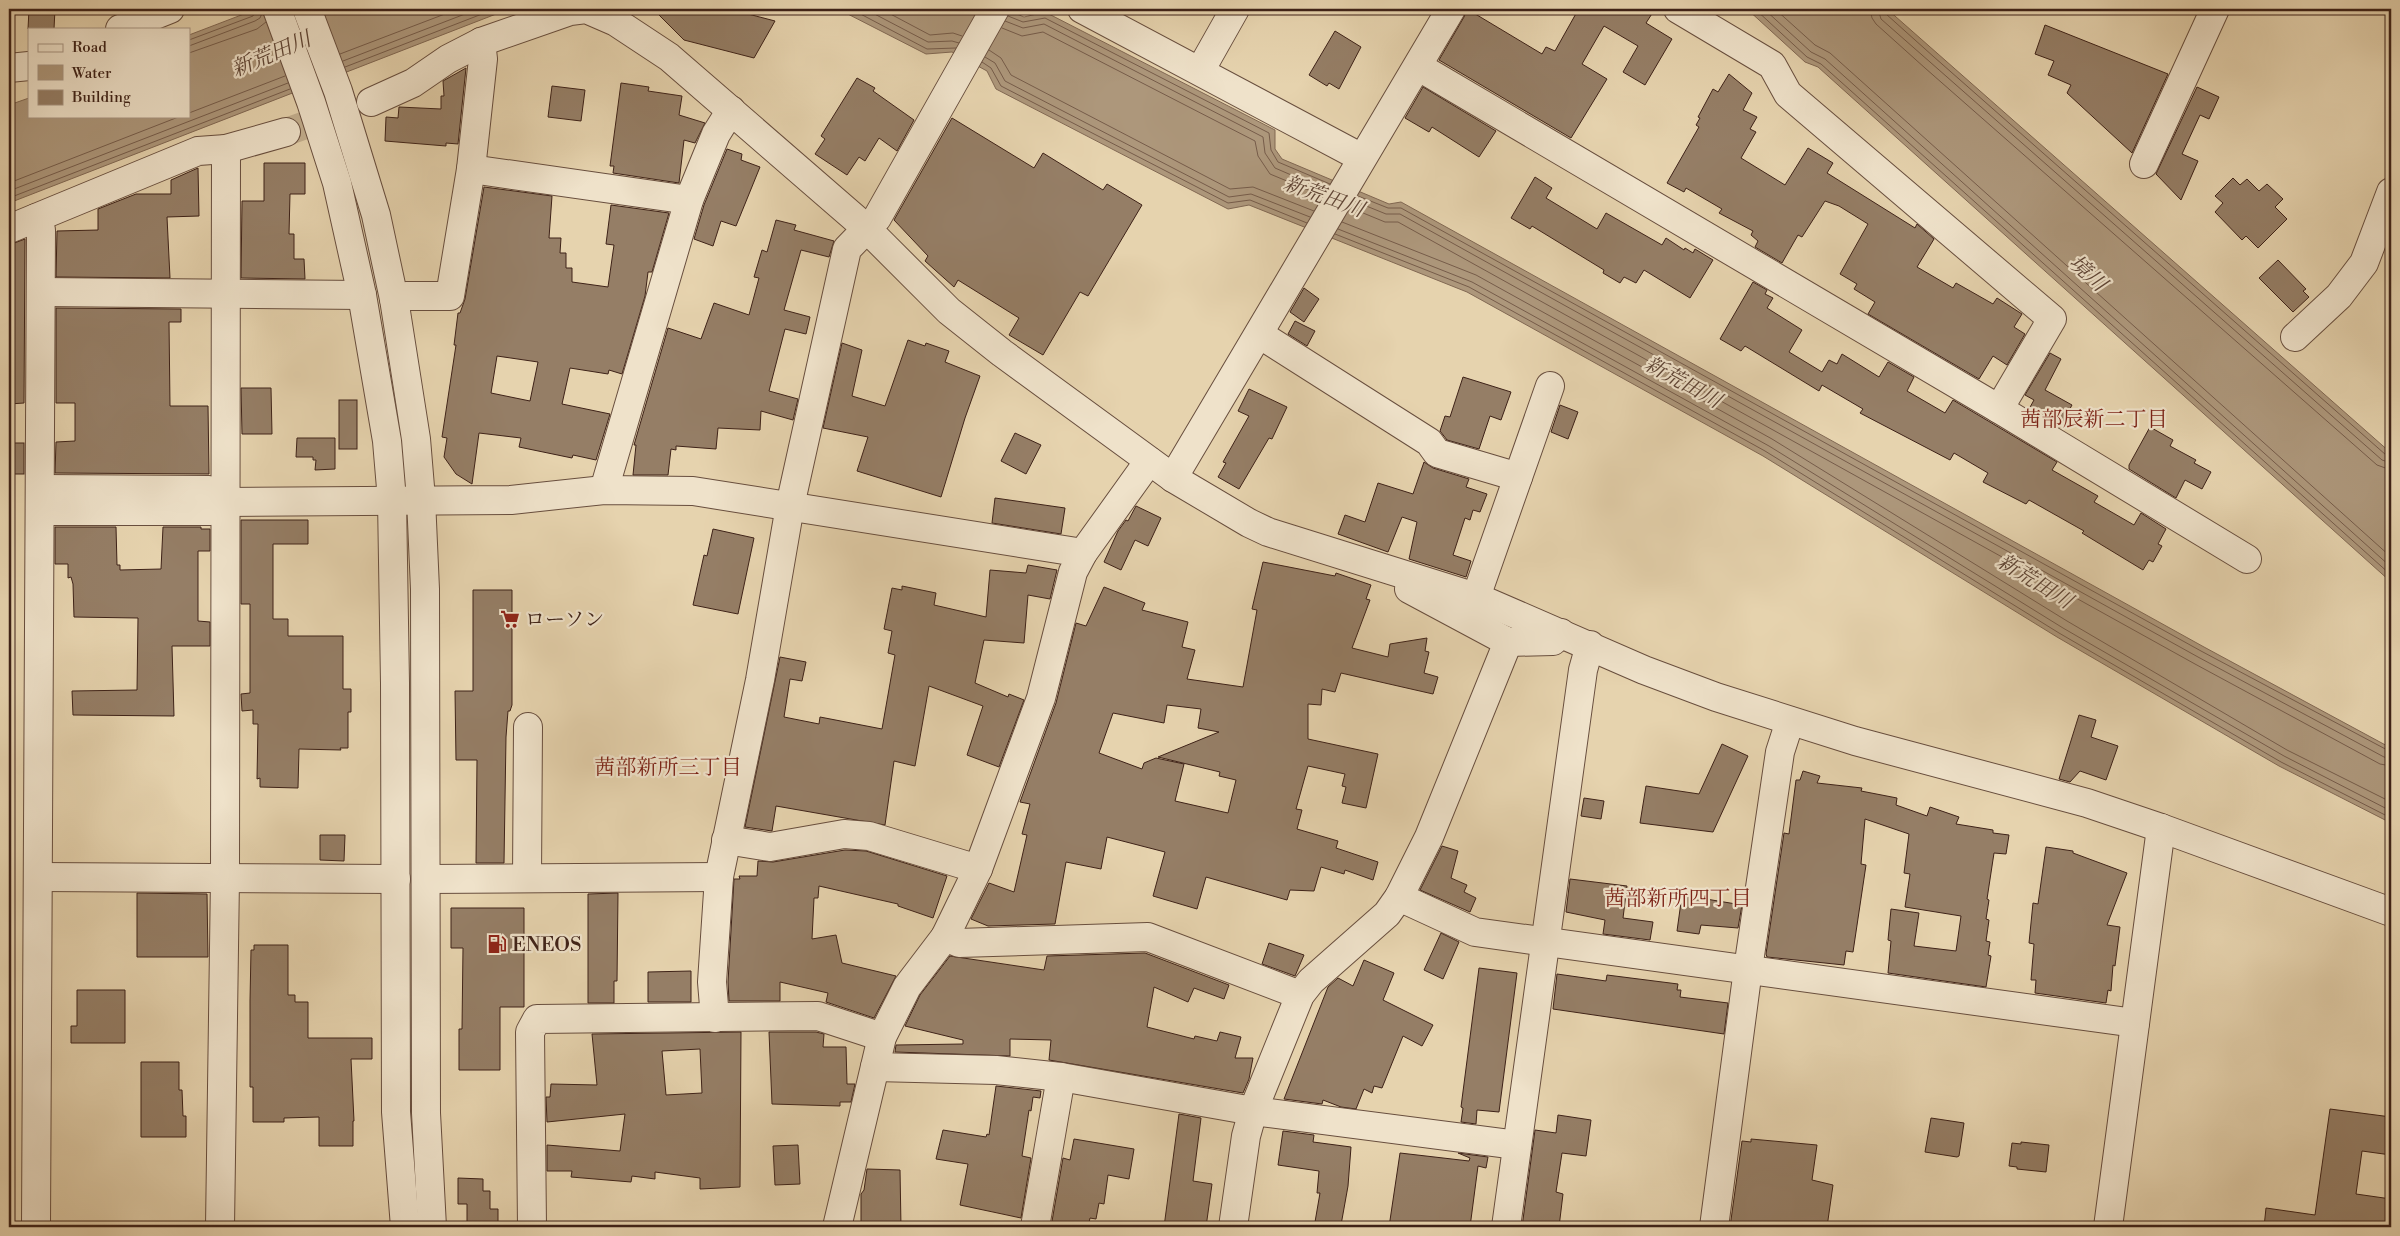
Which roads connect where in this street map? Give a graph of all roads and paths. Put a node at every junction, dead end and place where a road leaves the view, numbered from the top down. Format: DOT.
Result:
graph roads {
  1 [pos="170,9"];
  2 [pos="277,9"];
  3 [pos="307,9"];
  4 [pos="586,9"];
  5 [pos="995,9"];
  6 [pos="1082,9"];
  7 [pos="1235,9"];
  8 [pos="1451,9"];
  9 [pos="1678,9"];
  10 [pos="2215,9"];
  11 [pos="1107,15"];
  12 [pos="122,28"];
  13 [pos="481,42"];
  14 [pos="28,66"];
  15 [pos="1419,66"];
  16 [pos="9,68"];
  17 [pos="1200,71"];
  18 [pos="371,102"];
  19 [pos="731,110"];
  20 [pos="286,132"];
  21 [pos="226,149"];
  22 [pos="1359,164"];
  23 [pos="2144,164"];
  24 [pos="471,169"];
  25 [pos="2391,192"];
  26 [pos="689,200"];
  27 [pos="36,218"];
  28 [pos="865,227"];
  29 [pos="9,229"];
  30 [pos="41,292"];
  31 [pos="224,294"];
  32 [pos="362,295"];
  33 [pos="394,299"];
  34 [pos="1259,334"];
  35 [pos="2295,337"];
  36 [pos="1550,386"];
  37 [pos="1999,409"];
  38 [pos="1149,461"];
  39 [pos="1518,477"];
  40 [pos="1173,478"];
  41 [pos="604,490"];
  42 [pos="421,499"];
  43 [pos="41,500"];
  44 [pos="392,500"];
  45 [pos="224,502"];
  46 [pos="790,506"];
  47 [pos="1083,554"];
  48 [pos="2248,559"];
  49 [pos="1386,569"];
  50 [pos="1476,597"];
  51 [pos="1561,633"];
  52 [pos="1508,642"];
  53 [pos="1590,645"];
  54 [pos="1790,721"];
  55 [pos="528,727"];
  56 [pos="2161,828"];
  57 [pos="726,840"];
  58 [pos="978,869"];
  59 [pos="38,877"];
  60 [pos="718,877"];
  61 [pos="224,878"];
  62 [pos="527,878"];
  63 [pos="396,879"];
  64 [pos="427,879"];
  65 [pos="1399,896"];
  66 [pos="2391,912"];
  67 [pos="945,937"];
  68 [pos="1544,941"];
  69 [pos="1748,969"];
  70 [pos="1300,994"];
  71 [pos="715,1018"];
  72 [pos="2135,1024"];
  73 [pos="882,1037"];
  74 [pos="875,1066"];
  75 [pos="1061,1077"];
  76 [pos="1253,1111"];
  77 [pos="1517,1145"];
  78 [pos="36,1227"];
  79 [pos="220,1227"];
  80 [pos="405,1227"];
  81 [pos="432,1227"];
  82 [pos="532,1227"];
  83 [pos="837,1227"];
  84 [pos="1034,1227"];
  85 [pos="1233,1227"];
  86 [pos="1506,1227"];
  87 [pos="1714,1227"];
  88 [pos="2108,1227"];
  1 -- 12 [label="street"];
  2 -- 32 [label="street"];
  3 -- 33 [label="street"];
  4 -- 13 [label="street"];
  4 -- 19 [label="street"];
  5 -- 28 [label="street"];
  6 -- 11 [label="street"];
  7 -- 17 [label="street"];
  8 -- 15 [label="street"];
  9 -- 37 [label="street"];
  10 -- 23 [label="street"];
  11 -- 17 [label="street"];
  13 -- 18 [label="street"];
  13 -- 24 [label="street"];
  14 -- 16 [label="street"];
  15 -- 22 [label="street"];
  15 -- 37 [label="street"];
  17 -- 22 [label="street"];
  19 -- 26 [label="street"];
  19 -- 28 [label="street"];
  20 -- 21 [label="street"];
  21 -- 27 [label="street"];
  21 -- 31 [label="street"];
  22 -- 34 [label="street"];
  24 -- 26 [label="street"];
  24 -- 33 [label="street"];
  25 -- 35 [label="street"];
  26 -- 41 [label="street"];
  27 -- 29 [label="street"];
  27 -- 30 [label="street"];
  28 -- 38 [label="street"];
  28 -- 46 [label="street"];
  30 -- 31 [label="street"];
  30 -- 43 [label="street"];
  31 -- 32 [label="street"];
  31 -- 45 [label="street"];
  32 -- 44 [label="street"];
  33 -- 42 [label="street"];
  34 -- 39 [label="street"];
  34 -- 40 [label="street"];
  36 -- 39 [label="street"];
  37 -- 48 [label="street"];
  38 -- 40 [label="street"];
  38 -- 47 [label="street"];
  39 -- 50 [label="street"];
  40 -- 49 [label="street"];
  41 -- 42 [label="street"];
  41 -- 46 [label="street"];
  42 -- 44 [label="street"];
  42 -- 64 [label="street"];
  43 -- 45 [label="street"];
  43 -- 59 [label="street"];
  44 -- 45 [label="street"];
  44 -- 63 [label="street"];
  45 -- 61 [label="street"];
  46 -- 47 [label="street"];
  46 -- 57 [label="street"];
  47 -- 58 [label="street"];
  49 -- 50 [label="street"];
  49 -- 52 [label="street"];
  50 -- 51 [label="street"];
  51 -- 52 [label="street"];
  51 -- 53 [label="street"];
  52 -- 65 [label="street"];
  53 -- 54 [label="street"];
  53 -- 68 [label="street"];
  54 -- 56 [label="street"];
  54 -- 69 [label="street"];
  55 -- 62 [label="street"];
  56 -- 66 [label="street"];
  56 -- 72 [label="street"];
  57 -- 58 [label="street"];
  57 -- 60 [label="street"];
  58 -- 67 [label="street"];
  59 -- 61 [label="street"];
  59 -- 78 [label="street"];
  60 -- 62 [label="street"];
  60 -- 71 [label="street"];
  61 -- 63 [label="street"];
  61 -- 79 [label="street"];
  62 -- 64 [label="street"];
  63 -- 80 [label="street"];
  64 -- 81 [label="street"];
  65 -- 68 [label="street"];
  65 -- 70 [label="street"];
  67 -- 70 [label="street"];
  67 -- 73 [label="street"];
  68 -- 69 [label="street"];
  68 -- 77 [label="street"];
  69 -- 72 [label="street"];
  69 -- 87 [label="street"];
  70 -- 76 [label="street"];
  71 -- 73 [label="street"];
  71 -- 82 [label="street"];
  72 -- 88 [label="street"];
  73 -- 74 [label="street"];
  74 -- 75 [label="street"];
  74 -- 83 [label="street"];
  75 -- 76 [label="street"];
  75 -- 84 [label="street"];
  76 -- 77 [label="street"];
  76 -- 85 [label="street"];
  77 -- 86 [label="street"];
}
